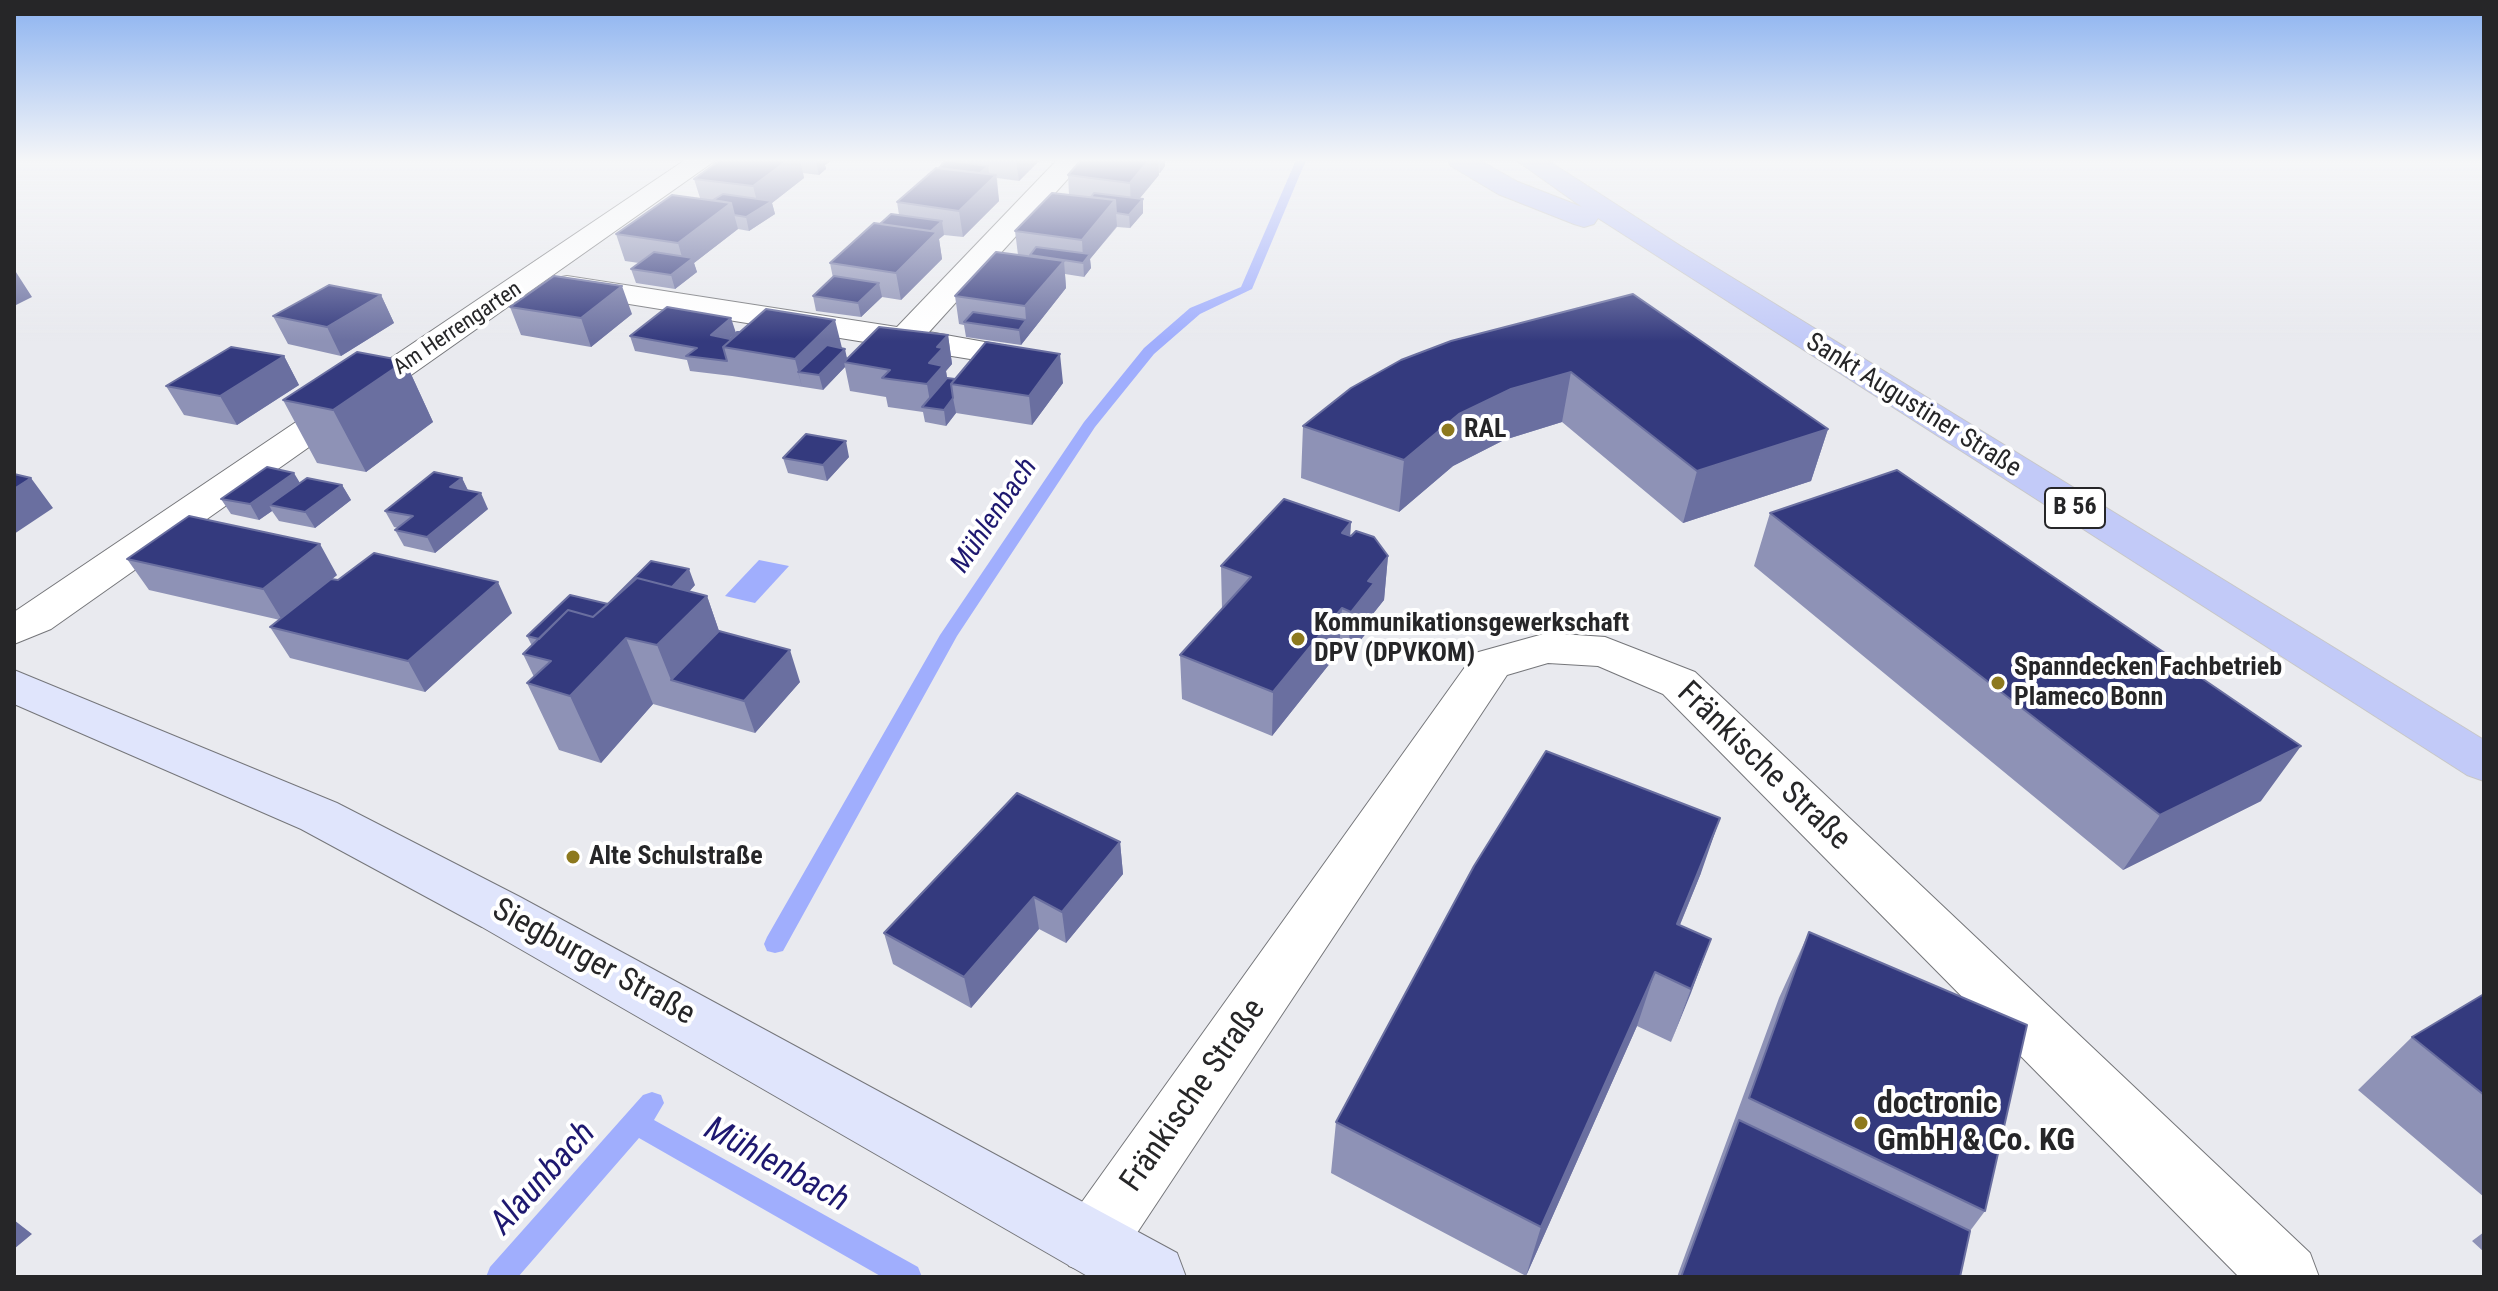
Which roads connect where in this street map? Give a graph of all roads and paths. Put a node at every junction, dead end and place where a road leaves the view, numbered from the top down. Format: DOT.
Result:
graph roads {
  1 [pos="617,220"];
  2 [pos="1015,220"];
  3 [pos="1590,220"];
  4 [pos="1621,220"];
  5 [pos="1668,251"];
  6 [pos="531,280"];
  7 [pos="905,338"];
  8 [pos="995,353"];
  9 [pos="14,630"];
  10 [pos="14,686"];
  11 [pos="2484,763"];
  12 [pos="1092,1243"];
  13 [pos="1153,1277"];
  14 [pos="2286,1277"];
  1 -- 6 [label="street, Am Herrengarten"];
  2 -- 7 [label="street"];
  3 -- 5 [label="main road, Sankt Augustiner Straße / B 56"];
  4 -- 5 [label="main road, Sankt Augustiner Straße / B 56"];
  5 -- 11 [label="main road, Sankt Augustiner Straße / B 56"];
  6 -- 7 [label="street"];
  6 -- 9 [label="street, Am Herrengarten"];
  7 -- 8 [label="street"];
  10 -- 12 [label="main road, Siegburger Straße"];
  12 -- 13 [label="main road, Siegburger Straße"];
  12 -- 14 [label="street, Fränkische Straße"];
}
